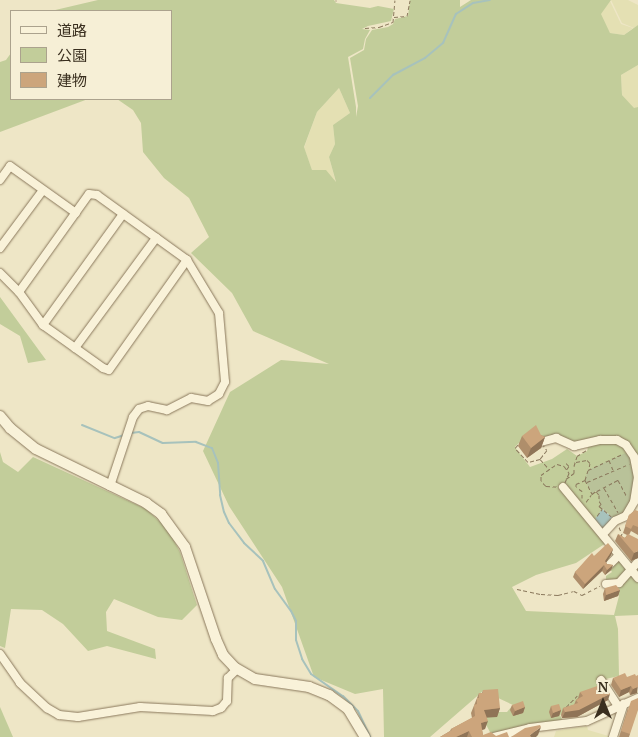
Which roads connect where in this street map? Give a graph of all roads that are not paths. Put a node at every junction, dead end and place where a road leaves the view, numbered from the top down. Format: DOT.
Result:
graph roads {
  1 [pos="0,180"];
  2 [pos="43,190"];
  3 [pos="76,213"];
  4 [pos="123,214"];
  5 [pos="156,238"];
  6 [pos="0,248"];
  7 [pos="187,260"];
  8 [pos="0,273"];
  9 [pos="19,292"];
  10 [pos="43,325"];
  11 [pos="75,348"];
  12 [pos="0,416"];
  13 [pos="541,442"];
  14 [pos="564,483"];
  15 [pos="110,486"];
  16 [pos="635,509"];
  17 [pos="603,534"];
  18 [pos="619,554"];
  19 [pos="638,562"];
  20 [pos="609,565"];
  21 [pos="631,570"];
  22 [pos="638,578"];
  23 [pos="606,584"];
  24 [pos="0,654"];
  25 [pos="8,665"];
  26 [pos="237,669"];
  27 [pos="0,670"];
  28 [pos="601,680"];
  29 [pos="638,698"];
  30 [pos="621,705"];
  31 [pos="538,718"];
  32 [pos="542,726"];
  33 [pos="365,737"];
  34 [pos="494,737"];
  35 [pos="613,737"];
  1 -- 2 [label="street"];
  2 -- 3 [label="street"];
  2 -- 6 [label="street"];
  3 -- 4 [label="street"];
  3 -- 9 [label="street"];
  4 -- 5 [label="street"];
  4 -- 10 [label="street"];
  5 -- 7 [label="street"];
  5 -- 11 [label="street"];
  7 -- 11 [label="street"];
  7 -- 15 [label="street"];
  8 -- 9 [label="street"];
  9 -- 10 [label="street"];
  10 -- 11 [label="street"];
  12 -- 15 [label="street"];
  13 -- 16 [label="street"];
  14 -- 17 [label="street"];
  15 -- 26 [label="street"];
  16 -- 17 [label="street"];
  17 -- 18 [label="street"];
  18 -- 20 [label="street"];
  18 -- 21 [label="street"];
  19 -- 21 [label="street"];
  21 -- 22 [label="street"];
  21 -- 23 [label="street"];
  24 -- 25 [label="street"];
  25 -- 26 [label="street"];
  25 -- 27 [label="street"];
  26 -- 33 [label="street"];
  28 -- 30 [label="street"];
  29 -- 30 [label="street"];
  30 -- 32 [label="street"];
  30 -- 35 [label="street"];
  31 -- 32 [label="street"];
  32 -- 34 [label="street"];
}
